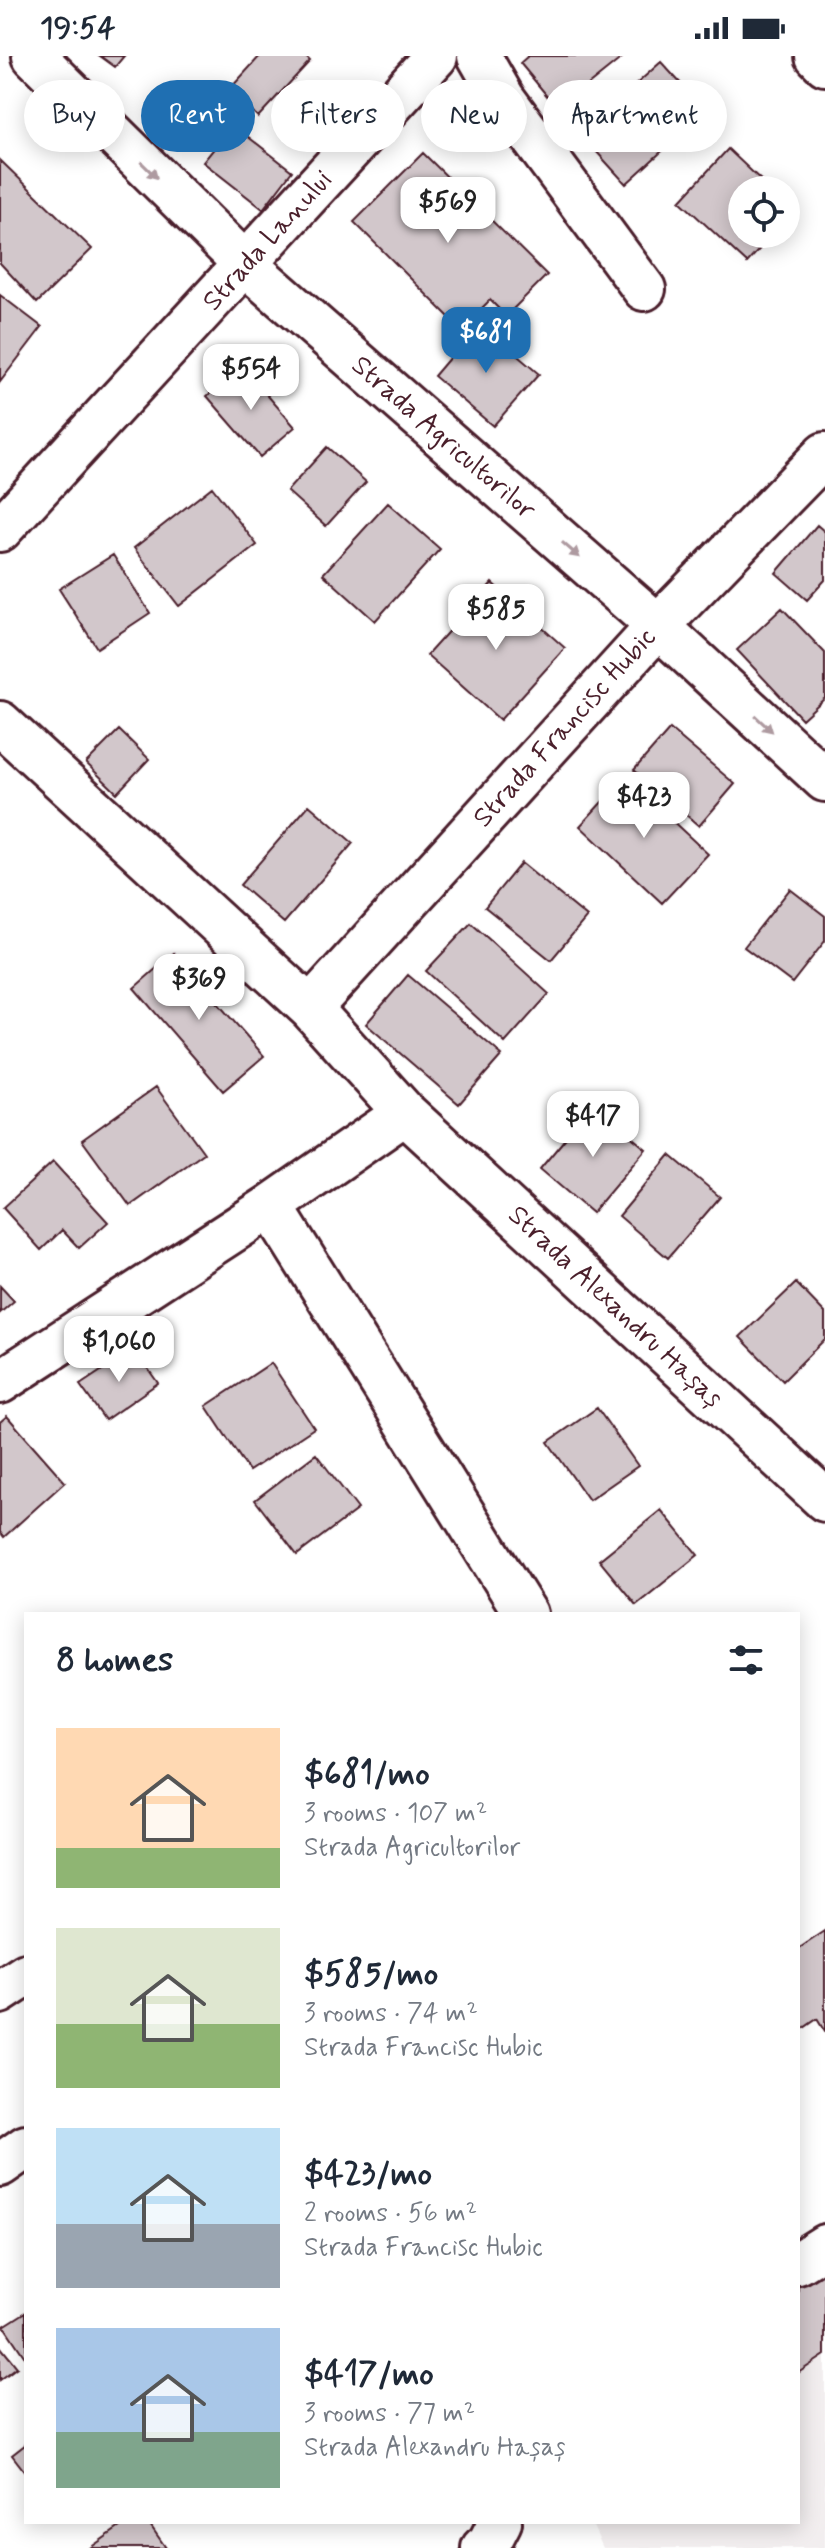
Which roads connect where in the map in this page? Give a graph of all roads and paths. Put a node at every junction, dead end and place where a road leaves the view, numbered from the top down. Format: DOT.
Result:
graph roads {
  1 [pos="34,56"];
  2 [pos="436,56"];
  3 [pos="479,56"];
  4 [pos="817,56"];
  5 [pos="825,64"];
  6 [pos="246,265"];
  7 [pos="644,289"];
  8 [pos="825,454"];
  9 [pos="0,530"];
  10 [pos="658,626"];
  11 [pos="0,723"];
  12 [pos="825,780"];
  13 [pos="310,1008"];
  14 [pos="405,1113"];
  15 [pos="271,1206"];
  16 [pos="0,1382"];
  17 [pos="825,1500"];
  18 [pos="525,1612"];
  19 [pos="24,1976"];
  20 [pos="0,1992"];
  21 [pos="24,2148"];
  22 [pos="0,2165"];
  23 [pos="825,2246"];
  24 [pos="800,2262"];
  25 [pos="499,2524"];
  26 [pos="483,2548"];
  1 -- 6 [label="street, Strada Agricultorilor, one-way"];
  2 -- 6 [label="street, Strada Lanului"];
  3 -- 7 [label="street"];
  4 -- 5 [label="street"];
  6 -- 9 [label="street, Strada Lanului"];
  6 -- 10 [label="street, Strada Agricultorilor, one-way"];
  8 -- 10 [label="street, Strada Francisc Hubic"];
  10 -- 12 [label="street, Strada Agricultorilor, one-way"];
  10 -- 13 [label="street, Strada Francisc Hubic"];
  11 -- 13 [label="street, Strada Alexandru Hașaș"];
  13 -- 14 [label="street, Strada Alexandru Hașaș"];
  14 -- 15 [label="street"];
  14 -- 17 [label="street, Strada Alexandru Hașaș"];
  15 -- 16 [label="street"];
  15 -- 18 [label="street"];
  19 -- 20 [label="street"];
  21 -- 22 [label="street"];
  23 -- 24 [label="street"];
  25 -- 26 [label="street"];
}
